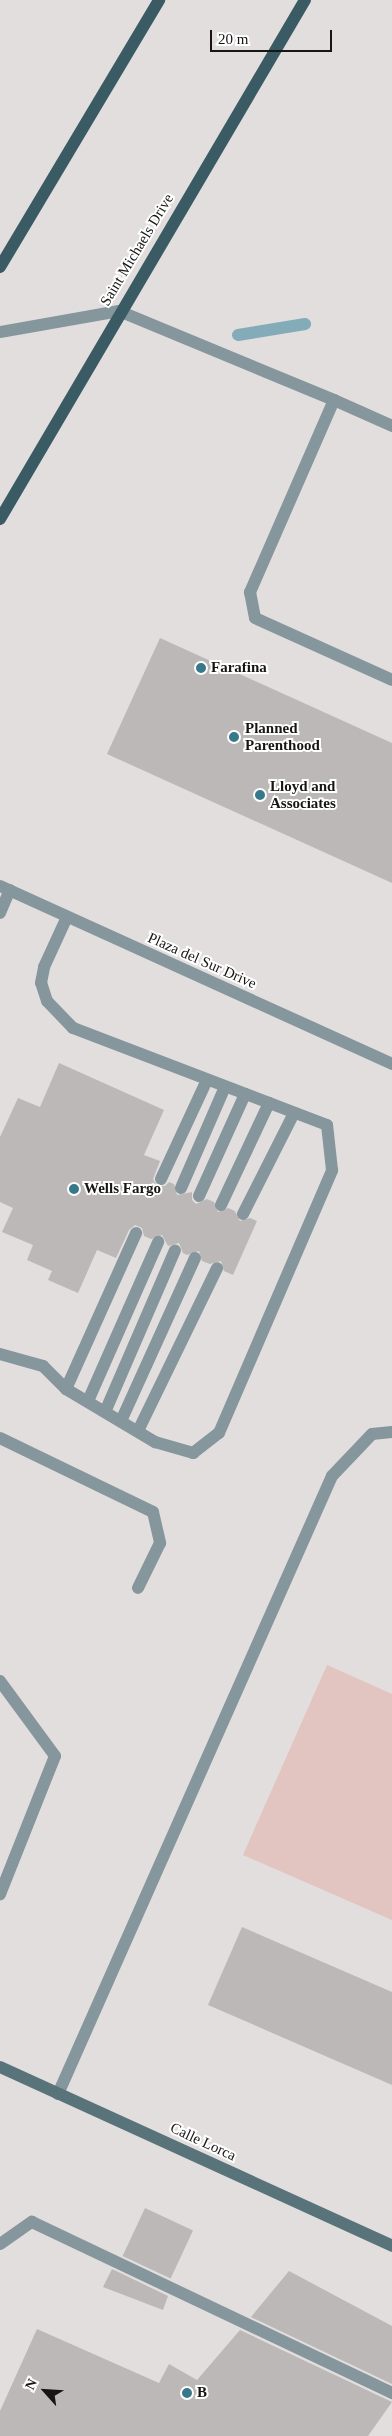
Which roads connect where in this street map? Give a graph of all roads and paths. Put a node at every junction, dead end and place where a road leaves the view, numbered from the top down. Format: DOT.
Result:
graph roads {
  1 [pos="159,0"];
  2 [pos="305,0"];
  3 [pos="0,267"];
  4 [pos="119,311"];
  5 [pos="0,332"];
  6 [pos="334,400"];
  7 [pos="392,426"];
  8 [pos="0,519"];
  9 [pos="392,680"];
  10 [pos="5,888"];
  11 [pos="0,913"];
  12 [pos="67,917"];
  13 [pos="392,1064"];
  14 [pos="207,1080"];
  15 [pos="225,1087"];
  16 [pos="245,1094"];
  17 [pos="269,1103"];
  18 [pos="294,1113"];
  19 [pos="161,1179"];
  20 [pos="181,1188"];
  21 [pos="199,1196"];
  22 [pos="221,1205"];
  23 [pos="243,1214"];
  24 [pos="136,1233"];
  25 [pos="158,1242"];
  26 [pos="175,1250"];
  27 [pos="195,1258"];
  28 [pos="217,1268"];
  29 [pos="0,1354"];
  30 [pos="66,1388"];
  31 [pos="88,1401"];
  32 [pos="105,1412"];
  33 [pos="121,1421"];
  34 [pos="138,1431"];
  35 [pos="392,1432"];
  36 [pos="0,1438"];
  37 [pos="138,1588"];
  38 [pos="0,1681"];
  39 [pos="0,1894"];
  40 [pos="0,2067"];
  41 [pos="58,2094"];
  42 [pos="0,2244"];
  43 [pos="392,2246"];
  44 [pos="392,2393"];
  1 -- 3 [label="main road"];
  2 -- 4 [label="main road, Saint Michaels Drive"];
  4 -- 5 [label="street"];
  4 -- 6 [label="street"];
  4 -- 8 [label="main road, Saint Michaels Drive"];
  6 -- 7 [label="street"];
  6 -- 9 [label="street"];
  10 -- 11 [label="street"];
  10 -- 12 [label="street, Plaza del Sur Drive"];
  12 -- 13 [label="street, Plaza del Sur Drive"];
  12 -- 14 [label="street"];
  14 -- 15 [label="street"];
  14 -- 19 [label="street"];
  15 -- 16 [label="street"];
  15 -- 20 [label="street"];
  16 -- 17 [label="street"];
  16 -- 21 [label="street"];
  17 -- 18 [label="street"];
  17 -- 22 [label="street"];
  18 -- 23 [label="street"];
  18 -- 34 [label="street"];
  24 -- 30 [label="street"];
  25 -- 31 [label="street"];
  26 -- 32 [label="street"];
  27 -- 33 [label="street"];
  28 -- 34 [label="street"];
  29 -- 30 [label="street"];
  30 -- 31 [label="street"];
  31 -- 32 [label="street"];
  32 -- 33 [label="street"];
  33 -- 34 [label="street"];
  35 -- 41 [label="street"];
  36 -- 37 [label="street"];
  38 -- 39 [label="street"];
  40 -- 41 [label="street, Calle Lorca"];
  41 -- 43 [label="street, Calle Lorca"];
  42 -- 44 [label="street"];
}
